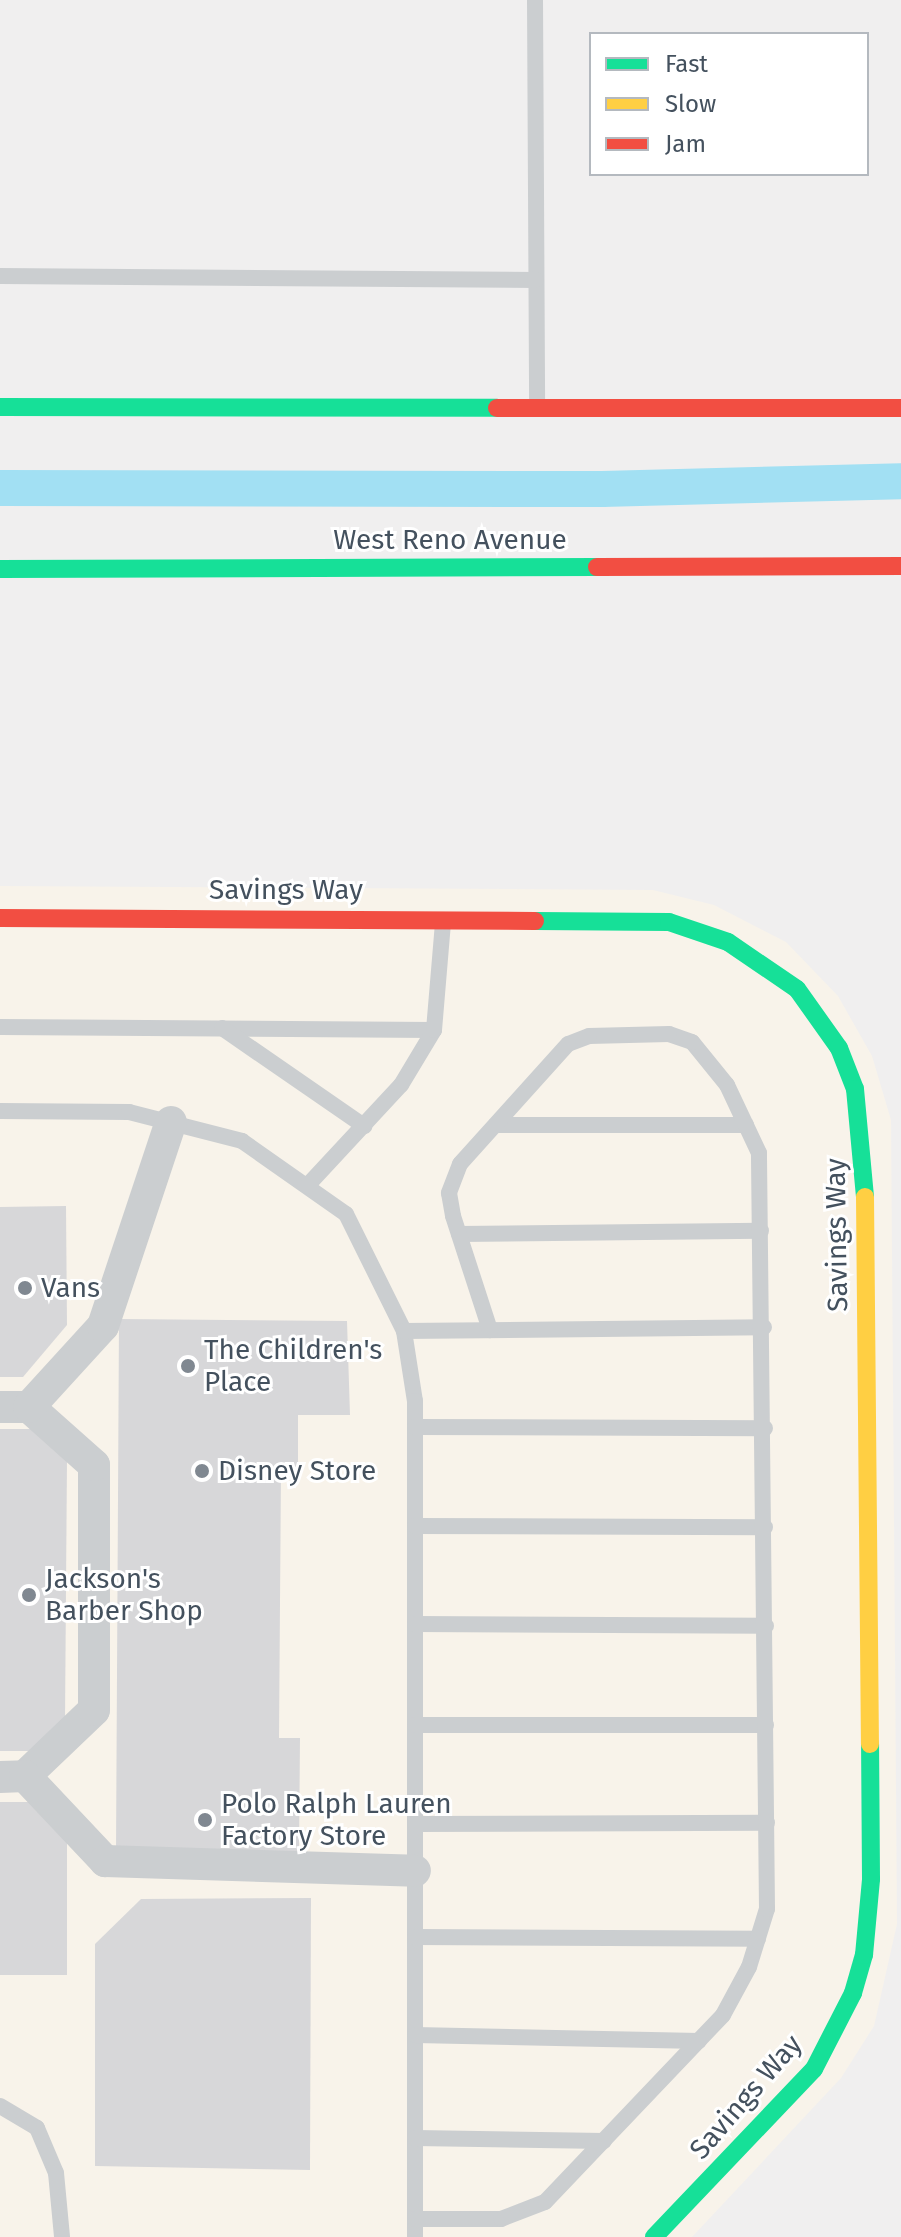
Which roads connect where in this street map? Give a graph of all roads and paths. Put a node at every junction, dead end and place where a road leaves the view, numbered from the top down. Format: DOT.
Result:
graph roads {
  1 [pos="535,0"];
  2 [pos="0,276"];
  3 [pos="536,280"];
  4 [pos="0,407"];
  5 [pos="537,408"];
  6 [pos="901,408"];
  7 [pos="901,566"];
  8 [pos="0,569"];
  9 [pos="0,918"];
  10 [pos="443,918"];
  11 [pos="0,1027"];
  12 [pos="222,1028"];
  13 [pos="434,1030"];
  14 [pos="0,1111"];
  15 [pos="171,1122"];
  16 [pos="496,1125"];
  17 [pos="746,1125"];
  18 [pos="364,1126"];
  19 [pos="307,1186"];
  20 [pos="761,1231"];
  21 [pos="459,1234"];
  22 [pos="764,1327"];
  23 [pos="490,1330"];
  24 [pos="404,1331"];
  25 [pos="15,1407"];
  26 [pos="415,1427"];
  27 [pos="765,1428"];
  28 [pos="415,1526"];
  29 [pos="765,1527"];
  30 [pos="415,1624"];
  31 [pos="766,1626"];
  32 [pos="415,1725"];
  33 [pos="766,1725"];
  34 [pos="13,1776"];
  35 [pos="767,1823"];
  36 [pos="415,1824"];
  37 [pos="415,1871"];
  38 [pos="415,1937"];
  39 [pos="758,1939"];
  40 [pos="415,2035"];
  41 [pos="699,2041"];
  42 [pos="0,2106"];
  43 [pos="415,2138"];
  44 [pos="604,2141"];
  45 [pos="415,2219"];
  46 [pos="62,2237"];
  47 [pos="415,2237"];
  48 [pos="654,2237"];
  1 -- 3 [label="lane"];
  2 -- 3 [label="lane"];
  3 -- 5 [label="lane"];
  4 -- 5 [label="street"];
  5 -- 6 [label="street"];
  7 -- 8 [label="street, West Reno Avenue"];
  9 -- 10 [label="street, Savings Way"];
  10 -- 13 [label="lane"];
  10 -- 48 [label="street, Savings Way"];
  11 -- 12 [label="lane"];
  12 -- 13 [label="lane"];
  12 -- 18 [label="lane"];
  13 -- 18 [label="lane"];
  14 -- 15 [label="lane"];
  15 -- 19 [label="lane"];
  15 -- 25 [label="street"];
  16 -- 17 [label="lane"];
  16 -- 17 [label="lane"];
  16 -- 21 [label="lane"];
  17 -- 20 [label="lane"];
  18 -- 19 [label="lane"];
  19 -- 24 [label="lane"];
  20 -- 21 [label="lane"];
  20 -- 22 [label="lane"];
  21 -- 23 [label="lane"];
  22 -- 23 [label="lane"];
  22 -- 27 [label="lane"];
  23 -- 24 [label="lane"];
  24 -- 26 [label="lane"];
  25 -- 34 [label="street"];
  26 -- 27 [label="lane"];
  26 -- 28 [label="lane"];
  27 -- 29 [label="lane"];
  28 -- 29 [label="lane"];
  28 -- 30 [label="lane"];
  29 -- 31 [label="lane"];
  30 -- 31 [label="lane"];
  30 -- 32 [label="lane"];
  31 -- 33 [label="lane"];
  32 -- 33 [label="lane"];
  32 -- 36 [label="lane"];
  33 -- 35 [label="lane"];
  34 -- 37 [label="street"];
  35 -- 36 [label="lane"];
  35 -- 39 [label="lane"];
  36 -- 37 [label="lane"];
  37 -- 38 [label="lane"];
  38 -- 39 [label="lane"];
  38 -- 40 [label="lane"];
  39 -- 41 [label="lane"];
  40 -- 41 [label="lane"];
  40 -- 43 [label="lane"];
  41 -- 44 [label="lane"];
  42 -- 46 [label="lane"];
  43 -- 44 [label="lane"];
  43 -- 45 [label="lane"];
  44 -- 45 [label="lane"];
  45 -- 47 [label="lane"];
}
